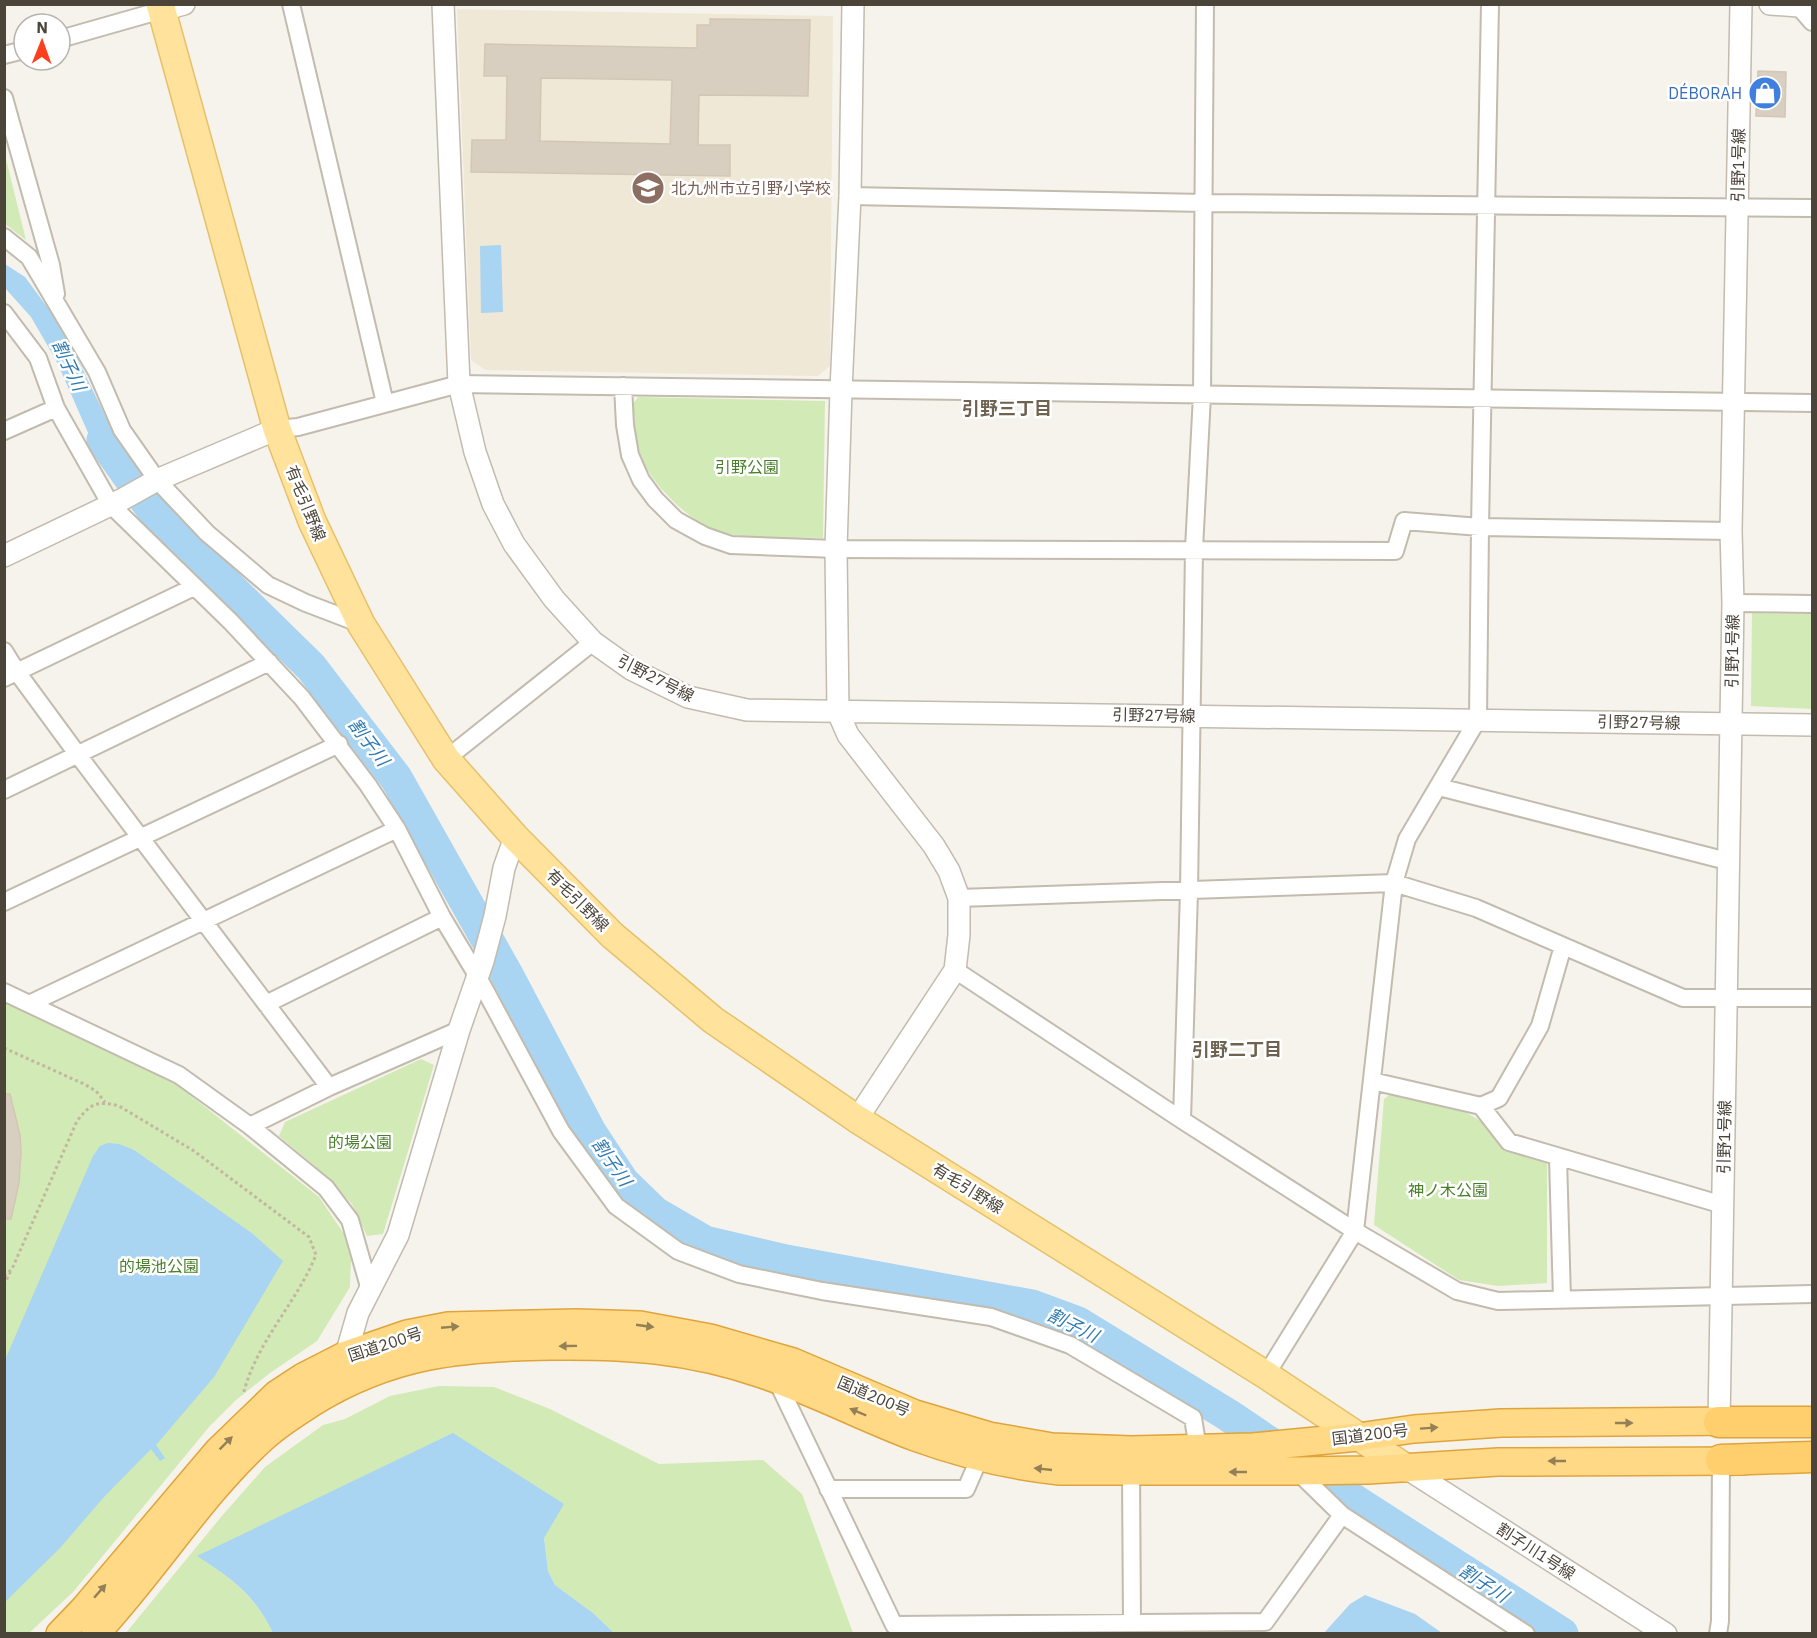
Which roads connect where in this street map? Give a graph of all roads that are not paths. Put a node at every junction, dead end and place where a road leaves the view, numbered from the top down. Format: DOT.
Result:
graph roads {
  1 [pos="291,4"];
  2 [pos="443,4"];
  3 [pos="853,4"];
  4 [pos="1205,4"];
  5 [pos="1490,4"];
  6 [pos="1741,4"];
  7 [pos="1770,4"];
  8 [pos="169,6"];
  9 [pos="1806,11"];
  10 [pos="72,35"];
  11 [pos="4,98"];
  12 [pos="850,196"];
  13 [pos="1204,203"];
  14 [pos="1485,205"];
  15 [pos="1738,207"];
  16 [pos="1812,208"];
  17 [pos="4,237"];
  18 [pos="57,302"];
  19 [pos="6,319"];
  20 [pos="459,384"];
  21 [pos="623,386"];
  22 [pos="841,390"];
  23 [pos="1202,395"];
  24 [pos="1483,398"];
  25 [pos="1734,402"];
  26 [pos="385,403"];
  27 [pos="1812,403"];
  28 [pos="56,408"];
  29 [pos="277,429"];
  30 [pos="4,431"];
  31 [pos="157,480"];
  32 [pos="117,502"];
  33 [pos="1479,527"];
  34 [pos="1731,531"];
  35 [pos="836,549"];
  36 [pos="1194,549"];
  37 [pos="4,556"];
  38 [pos="194,587"];
  39 [pos="1733,603"];
  40 [pos="1812,604"];
  41 [pos="361,624"];
  42 [pos="593,642"];
  43 [pos="4,651"];
  44 [pos="269,663"];
  45 [pos="11,675"];
  46 [pos="838,712"];
  47 [pos="1191,716"];
  48 [pos="1478,719"];
  49 [pos="1730,723"];
  50 [pos="1812,725"];
  51 [pos="339,744"];
  52 [pos="78,755"];
  53 [pos="446,759"];
  54 [pos="1438,787"];
  55 [pos="4,790"];
  56 [pos="397,829"];
  57 [pos="515,837"];
  58 [pos="140,838"];
  59 [pos="1727,861"];
  60 [pos="1394,883"];
  61 [pos="1189,891"];
  62 [pos="959,898"];
  63 [pos="4,902"];
  64 [pos="442,918"];
  65 [pos="202,920"];
  66 [pos="1563,946"];
  67 [pos="481,969"];
  68 [pos="955,970"];
  69 [pos="4,992"];
  70 [pos="1725,997"];
  71 [pos="1812,998"];
  72 [pos="30,1004"];
  73 [pos="266,1004"];
  74 [pos="459,1030"];
  75 [pos="1372,1081"];
  76 [pos="329,1087"];
  77 [pos="1481,1106"];
  78 [pos="856,1119"];
  79 [pos="1182,1120"];
  80 [pos="250,1126"];
  81 [pos="1558,1158"];
  82 [pos="1723,1205"];
  83 [pos="1355,1231"];
  84 [pos="370,1290"];
  85 [pos="1812,1294"];
  86 [pos="1721,1297"];
  87 [pos="1562,1299"];
  88 [pos="352,1366"];
  89 [pos="1266,1375"];
  90 [pos="776,1379"];
  91 [pos="1812,1420"];
  92 [pos="1719,1422"];
  93 [pos="1358,1437"];
  94 [pos="1198,1449"];
  95 [pos="980,1457"];
  96 [pos="1812,1459"];
  97 [pos="1721,1460"];
  98 [pos="1406,1468"];
  99 [pos="1131,1472"];
  100 [pos="1297,1472"];
  101 [pos="828,1489"];
  102 [pos="1342,1515"];
  103 [pos="1132,1623"];
  104 [pos="60,1634"];
  105 [pos="94,1634"];
  106 [pos="1526,1634"];
  107 [pos="1666,1634"];
  108 [pos="1718,1634"];
  1 -- 26 [label="street"];
  2 -- 20 [label="street, 引野27号線"];
  3 -- 12 [label="street"];
  4 -- 13 [label="street"];
  5 -- 14 [label="street"];
  6 -- 15 [label="street, 引野1号線"];
  7 -- 9 [label="street"];
  8 -- 10 [label="street"];
  8 -- 29 [label="main road, 有毛引野線"];
  11 -- 18 [label="street"];
  12 -- 13 [label="street"];
  12 -- 22 [label="street"];
  13 -- 14 [label="street"];
  13 -- 23 [label="street"];
  14 -- 15 [label="street"];
  14 -- 24 [label="street"];
  15 -- 16 [label="street"];
  15 -- 25 [label="street, 引野1号線"];
  17 -- 18 [label="street"];
  18 -- 31 [label="street"];
  19 -- 28 [label="street"];
  20 -- 21 [label="street"];
  20 -- 26 [label="street"];
  20 -- 42 [label="street, 引野27号線"];
  21 -- 22 [label="street"];
  21 -- 35 [label="street"];
  22 -- 23 [label="street"];
  22 -- 35 [label="street"];
  23 -- 24 [label="street"];
  23 -- 36 [label="street"];
  24 -- 25 [label="street"];
  24 -- 33 [label="street"];
  25 -- 27 [label="street"];
  25 -- 34 [label="street, 引野1号線"];
  26 -- 29 [label="street"];
  28 -- 30 [label="street"];
  28 -- 32 [label="street"];
  29 -- 31 [label="street"];
  29 -- 41 [label="main road, 有毛引野線"];
  31 -- 32 [label="street"];
  31 -- 41 [label="street"];
  32 -- 37 [label="street"];
  32 -- 38 [label="street"];
  33 -- 34 [label="street"];
  33 -- 36 [label="street"];
  33 -- 48 [label="street"];
  34 -- 39 [label="street, 引野1号線"];
  35 -- 36 [label="street"];
  35 -- 46 [label="street"];
  36 -- 47 [label="street"];
  38 -- 44 [label="street"];
  38 -- 45 [label="street"];
  39 -- 40 [label="street"];
  39 -- 49 [label="street, 引野1号線"];
  41 -- 53 [label="main road, 有毛引野線"];
  42 -- 46 [label="street, 引野27号線"];
  42 -- 53 [label="street"];
  43 -- 45 [label="street"];
  44 -- 51 [label="street"];
  44 -- 52 [label="street"];
  45 -- 52 [label="street"];
  46 -- 47 [label="street, 引野27号線"];
  46 -- 62 [label="street"];
  47 -- 48 [label="street, 引野27号線"];
  47 -- 61 [label="street"];
  48 -- 49 [label="street, 引野27号線"];
  48 -- 54 [label="street"];
  49 -- 50 [label="street, 引野27号線"];
  49 -- 59 [label="street, 引野1号線"];
  51 -- 56 [label="street"];
  51 -- 58 [label="street"];
  52 -- 55 [label="street"];
  52 -- 58 [label="street"];
  53 -- 57 [label="main road, 有毛引野線"];
  54 -- 59 [label="street"];
  54 -- 60 [label="street"];
  56 -- 64 [label="street"];
  56 -- 65 [label="street"];
  57 -- 67 [label="street"];
  57 -- 78 [label="main road, 有毛引野線"];
  58 -- 63 [label="street"];
  58 -- 65 [label="street"];
  59 -- 70 [label="street, 引野1号線"];
  60 -- 61 [label="street"];
  60 -- 66 [label="street"];
  60 -- 75 [label="street"];
  61 -- 62 [label="street"];
  61 -- 79 [label="street"];
  62 -- 68 [label="street"];
  64 -- 67 [label="street"];
  64 -- 73 [label="street"];
  65 -- 72 [label="street"];
  65 -- 73 [label="street"];
  66 -- 70 [label="street"];
  66 -- 77 [label="street"];
  67 -- 74 [label="street"];
  67 -- 94 [label="street"];
  68 -- 78 [label="street"];
  68 -- 79 [label="street"];
  69 -- 72 [label="street"];
  70 -- 71 [label="street"];
  70 -- 82 [label="street, 引野1号線"];
  72 -- 80 [label="street"];
  73 -- 76 [label="street"];
  74 -- 76 [label="street"];
  74 -- 84 [label="street"];
  75 -- 77 [label="street"];
  75 -- 83 [label="street"];
  76 -- 80 [label="street"];
  77 -- 81 [label="street"];
  78 -- 89 [label="main road, 有毛引野線"];
  79 -- 83 [label="street"];
  80 -- 84 [label="street"];
  81 -- 82 [label="street"];
  81 -- 87 [label="street"];
  82 -- 86 [label="street, 引野1号線"];
  83 -- 87 [label="street"];
  83 -- 89 [label="street"];
  84 -- 88 [label="street"];
  85 -- 86 [label="street"];
  86 -- 87 [label="street"];
  86 -- 92 [label="street, 引野1号線"];
  90 -- 88 [label="highway, 国道200号, one-way"];
  88 -- 94 [label="highway, 国道200号, one-way"];
  104 -- 88 [label="highway, 国道200号, one-way"];
  88 -- 105 [label="highway, 国道200号"];
  89 -- 93 [label="main road, 有毛引野線"];
  95 -- 90 [label="highway, 国道200号, one-way"];
  90 -- 101 [label="street"];
  91 -- 92 [label="highway"];
  93 -- 92 [label="highway, 国道200号, one-way"];
  93 -- 94 [label="highway, 国道200号"];
  93 -- 98 [label="main road, 有毛引野線"];
  99 -- 95 [label="highway, 国道200号, one-way"];
  95 -- 101 [label="street"];
  96 -- 97 [label="highway"];
  97 -- 98 [label="highway, 国道200号, one-way"];
  97 -- 108 [label="street"];
  98 -- 100 [label="highway, 国道200号"];
  98 -- 107 [label="street, 割子川1号線"];
  100 -- 99 [label="highway, 国道200号, one-way"];
  99 -- 103 [label="street"];
  100 -- 102 [label="street"];
  101 -- 103 [label="street"];
  102 -- 103 [label="street"];
  102 -- 106 [label="street"];
}
